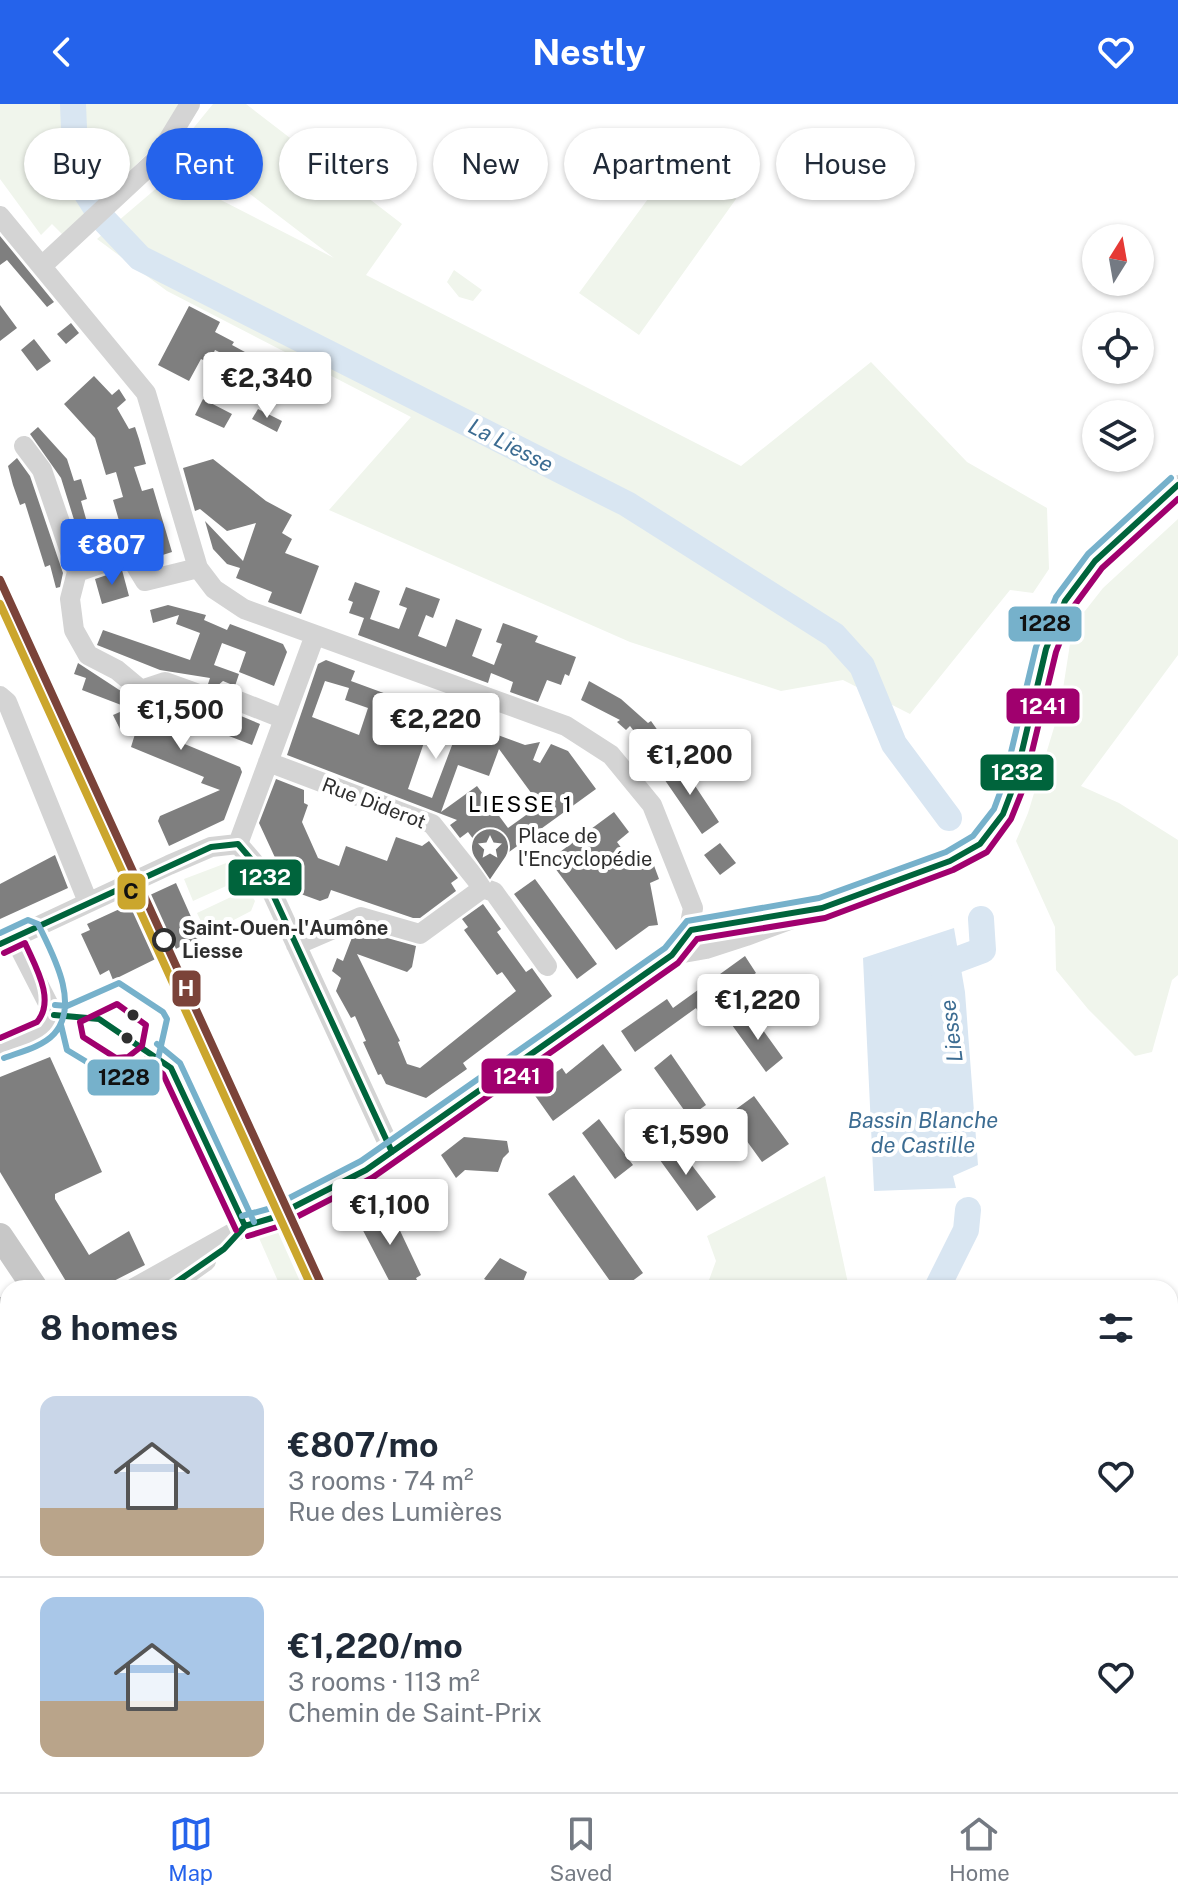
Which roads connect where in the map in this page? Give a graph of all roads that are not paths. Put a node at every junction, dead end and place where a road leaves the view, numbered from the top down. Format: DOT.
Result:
graph roads {
  1 [pos="190,104"];
  2 [pos="0,216"];
  3 [pos="42,266"];
  4 [pos="24,446"];
  5 [pos="1178,485"];
  6 [pos="198,568"];
  7 [pos="77,572"];
  8 [pos="315,635"];
  9 [pos="0,696"];
  10 [pos="284,719"];
  11 [pos="268,762"];
  12 [pos="238,844"];
  13 [pos="483,888"];
  14 [pos="91,901"];
  15 [pos="809,911"];
  16 [pos="691,930"];
  17 [pos="7,940"];
  18 [pos="296,945"];
  19 [pos="672,955"];
  20 [pos="547,966"];
  21 [pos="0,1049"];
  22 [pos="392,1152"];
  23 [pos="240,1231"];
  24 [pos="0,1236"];
  25 [pos="30,1280"];
  26 [pos="149,1280"];
  27 [pos="179,1280"];
  1 -- 3 [label="street"];
  2 -- 3 [label="street"];
  3 -- 6 [label="street"];
  4 -- 7 [label="street"];
  5 -- 15 [label="street"];
  6 -- 7 [label="street"];
  6 -- 8 [label="street"];
  7 -- 10 [label="street"];
  8 -- 10 [label="street"];
  8 -- 16 [label="street"];
  9 -- 14 [label="street"];
  10 -- 11 [label="street"];
  11 -- 12 [label="street"];
  11 -- 13 [label="street, Rue Diderot"];
  12 -- 14 [label="street"];
  12 -- 18 [label="street"];
  13 -- 18 [label="street"];
  13 -- 20 [label="street, Rue Diderot"];
  14 -- 17 [label="street"];
  15 -- 16 [label="street"];
  15 -- 19 [label="street"];
  16 -- 19 [label="street"];
  17 -- 21 [label="street"];
  18 -- 22 [label="street"];
  19 -- 22 [label="street"];
  22 -- 23 [label="street"];
  23 -- 26 [label="street"];
  23 -- 27 [label="street"];
  24 -- 25 [label="main road"];
}
